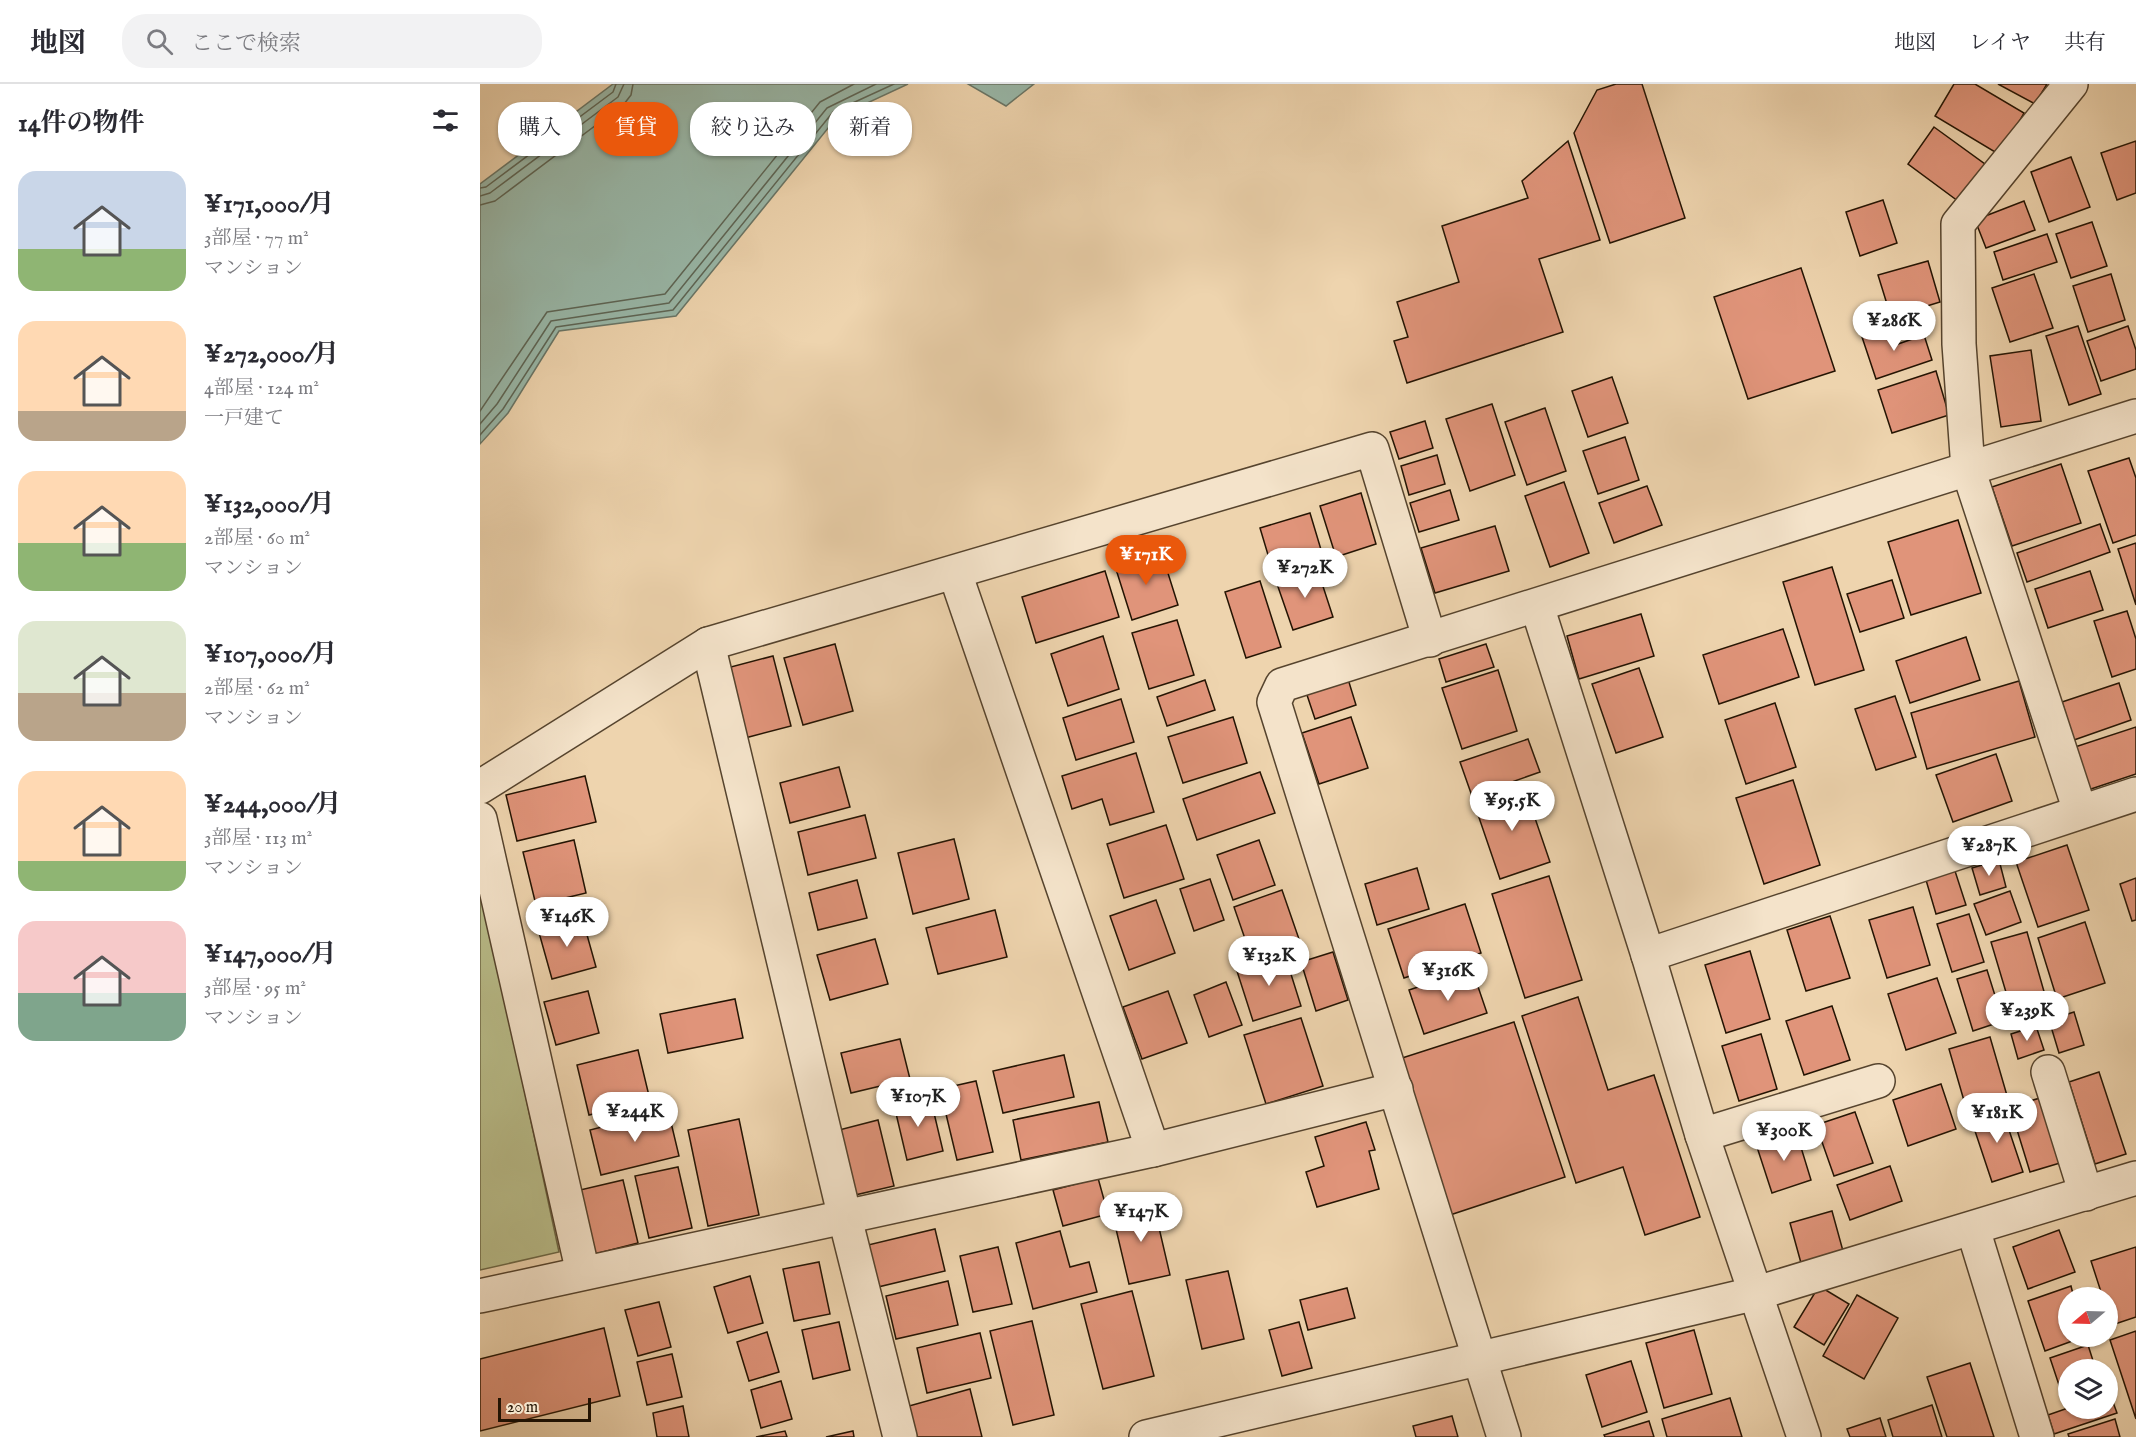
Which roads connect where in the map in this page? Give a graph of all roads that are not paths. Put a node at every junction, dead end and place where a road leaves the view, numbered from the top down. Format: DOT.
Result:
graph roads {
  1 [pos="2071,84"];
  2 [pos="2136,416"];
  3 [pos="1968,469"];
  4 [pos="955,573"];
  5 [pos="1537,606"];
  6 [pos="1430,640"];
  7 [pos="708,644"];
  8 [pos="480,787"];
  9 [pos="2136,794"];
  10 [pos="2080,811"];
  11 [pos="480,819"];
  12 [pos="1648,955"];
  13 [pos="2048,1072"];
  14 [pos="1878,1081"];
  15 [pos="1396,1089"];
  16 [pos="1702,1135"];
  17 [pos="1152,1150"];
  18 [pos="2136,1178"];
  19 [pos="2086,1194"];
  20 [pos="845,1218"];
  21 [pos="1972,1229"];
  22 [pos="583,1273"];
  23 [pos="1757,1293"];
  24 [pos="480,1296"];
  25 [pos="1480,1360"];
  26 [pos="900,1437"];
  27 [pos="1146,1437"];
  28 [pos="1504,1437"];
  29 [pos="1804,1437"];
  30 [pos="2037,1437"];
  1 -- 3 [label="street"];
  2 -- 3 [label="street"];
  3 -- 5 [label="street"];
  3 -- 10 [label="street"];
  4 -- 6 [label="street"];
  4 -- 7 [label="street"];
  4 -- 17 [label="street"];
  5 -- 6 [label="street"];
  5 -- 12 [label="street"];
  6 -- 15 [label="street"];
  7 -- 8 [label="street"];
  7 -- 20 [label="street"];
  9 -- 10 [label="street"];
  10 -- 12 [label="street"];
  11 -- 22 [label="street"];
  12 -- 16 [label="street"];
  13 -- 19 [label="street"];
  14 -- 16 [label="street"];
  15 -- 17 [label="street"];
  15 -- 25 [label="street"];
  16 -- 23 [label="street"];
  17 -- 20 [label="street"];
  18 -- 19 [label="street"];
  19 -- 21 [label="street"];
  20 -- 22 [label="street"];
  20 -- 26 [label="street"];
  21 -- 23 [label="street"];
  21 -- 30 [label="street"];
  22 -- 24 [label="street"];
  23 -- 25 [label="street"];
  23 -- 29 [label="street"];
  25 -- 27 [label="street"];
  25 -- 28 [label="street"];
}
